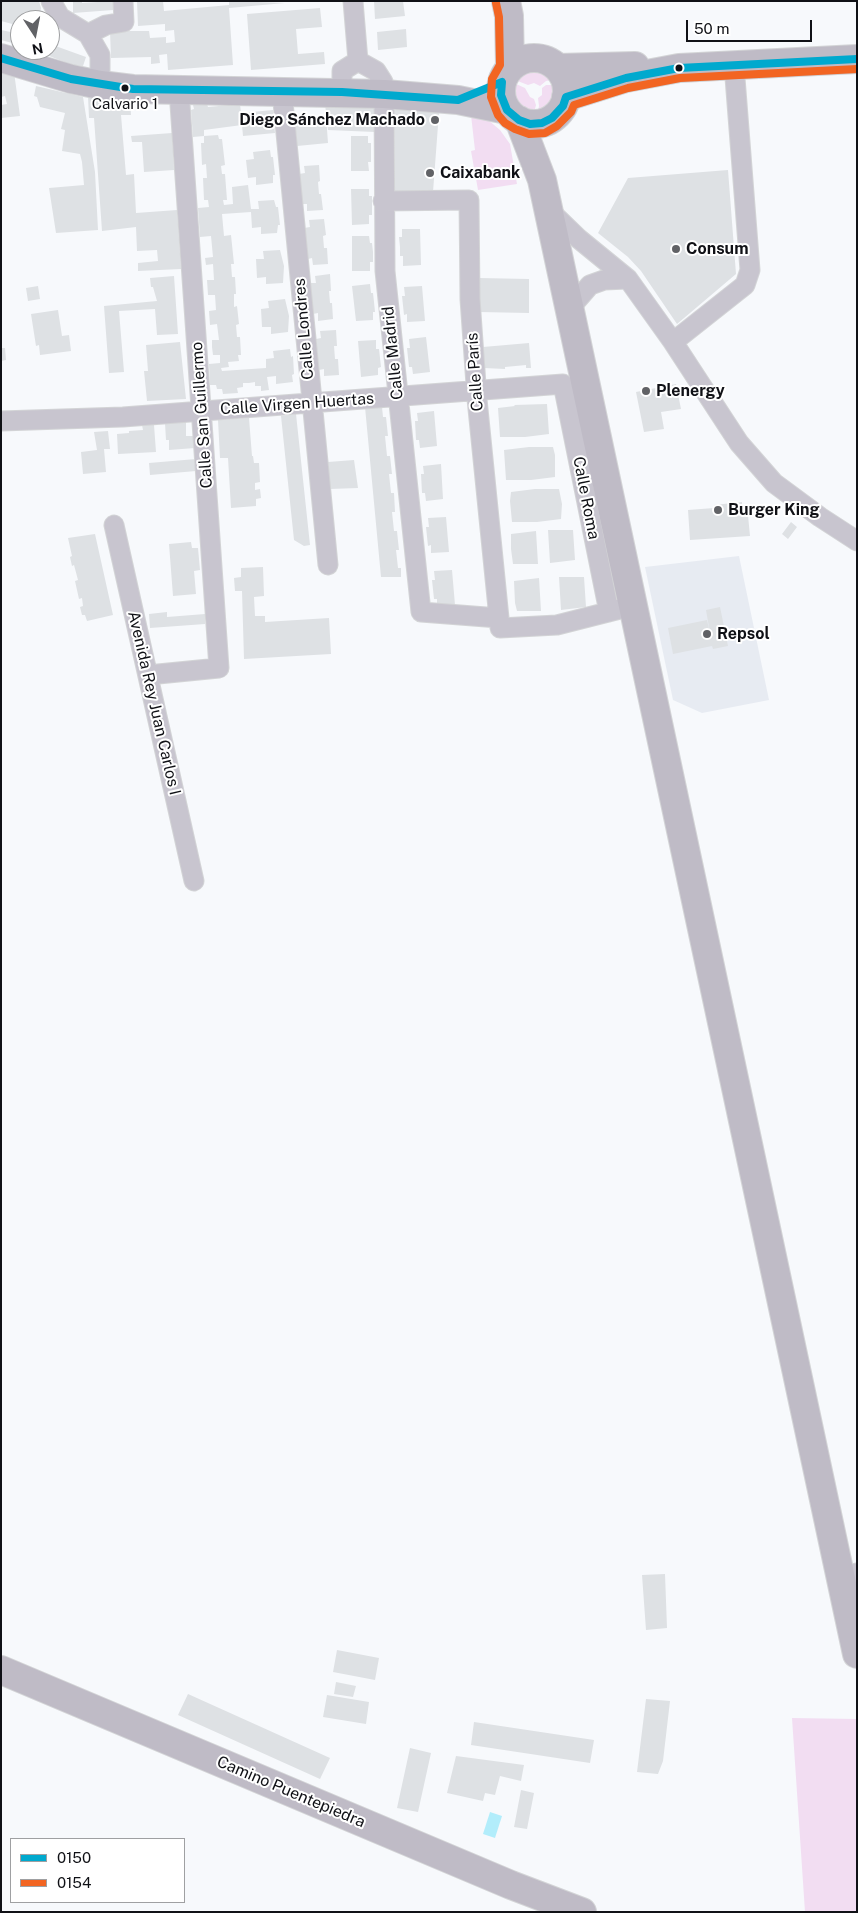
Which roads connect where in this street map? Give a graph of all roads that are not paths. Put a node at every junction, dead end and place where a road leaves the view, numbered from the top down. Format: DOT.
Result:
graph roads {
  1 [pos="51,1"];
  2 [pos="123,1"];
  3 [pos="353,1"];
  4 [pos="507,8"];
  5 [pos="88,34"];
  6 [pos="1,58"];
  7 [pos="857,59"];
  8 [pos="358,61"];
  9 [pos="550,63"];
  10 [pos="734,65"];
  11 [pos="678,68"];
  12 [pos="506,75"];
  13 [pos="100,86"];
  14 [pos="179,90"];
  15 [pos="282,92"];
  16 [pos="342,92"];
  17 [pos="384,94"];
  18 [pos="458,100"];
  19 [pos="559,108"];
  20 [pos="513,115"];
  21 [pos="542,180"];
  22 [pos="384,201"];
  23 [pos="549,210"];
  24 [pos="628,279"];
  25 [pos="570,308"];
  26 [pos="672,342"];
  27 [pos="563,384"];
  28 [pos="476,390"];
  29 [pos="397,396"];
  30 [pos="311,403"];
  31 [pos="202,411"];
  32 [pos="1,422"];
  33 [pos="114,524"];
  34 [pos="857,541"];
  35 [pos="611,558"];
  36 [pos="328,565"];
  37 [pos="622,609"];
  38 [pos="500,622"];
  39 [pos="148,675"];
  40 [pos="194,881"];
  41 [pos="857,1654"];
  42 [pos="1,1670"];
  43 [pos="582,1912"];
  1 -- 5 [label="street"];
  2 -- 5 [label="street"];
  3 -- 8 [label="street"];
  4 -- 9 [label="street"];
  4 -- 12 [label="street"];
  5 -- 13 [label="street"];
  6 -- 13 [label="street"];
  7 -- 10 [label="street"];
  8 -- 16 [label="street"];
  8 -- 17 [label="street, Calle Madrid"];
  9 -- 11 [label="street"];
  9 -- 12 [label="street"];
  9 -- 19 [label="street"];
  10 -- 11 [label="street"];
  10 -- 26 [label="street"];
  11 -- 19 [label="street"];
  12 -- 18 [label="street"];
  12 -- 20 [label="street"];
  13 -- 14 [label="street"];
  14 -- 15 [label="street"];
  14 -- 31 [label="street, Calle San Guillermo"];
  15 -- 16 [label="street"];
  15 -- 30 [label="street, Calle Londres"];
  16 -- 17 [label="street"];
  17 -- 18 [label="street"];
  17 -- 22 [label="street, Calle Madrid"];
  18 -- 20 [label="street"];
  19 -- 20 [label="street"];
  19 -- 21 [label="street"];
  20 -- 21 [label="street"];
  21 -- 23 [label="street"];
  22 -- 28 [label="street, Calle París"];
  22 -- 29 [label="street, Calle Madrid"];
  23 -- 24 [label="street"];
  23 -- 25 [label="street"];
  24 -- 25 [label="street"];
  24 -- 26 [label="street"];
  25 -- 35 [label="street"];
  26 -- 34 [label="street"];
  27 -- 28 [label="street, Calle Virgen Huertas"];
  27 -- 35 [label="street, Calle Roma"];
  28 -- 29 [label="street, Calle Virgen Huertas"];
  28 -- 38 [label="street, Calle París"];
  29 -- 30 [label="street, Calle Virgen Huertas"];
  29 -- 38 [label="street, Calle Madrid"];
  30 -- 31 [label="street, Calle Virgen Huertas"];
  30 -- 36 [label="street, Calle Londres"];
  31 -- 32 [label="street, Calle Virgen Huertas"];
  31 -- 39 [label="street, Calle San Guillermo"];
  33 -- 39 [label="street, Avenida Rey Juan Carlos I"];
  35 -- 37 [label="street"];
  37 -- 38 [label="street"];
  37 -- 41 [label="street"];
  39 -- 40 [label="street, Avenida Rey Juan Carlos I"];
  42 -- 43 [label="street, Camino Puentepiedra"];
}
